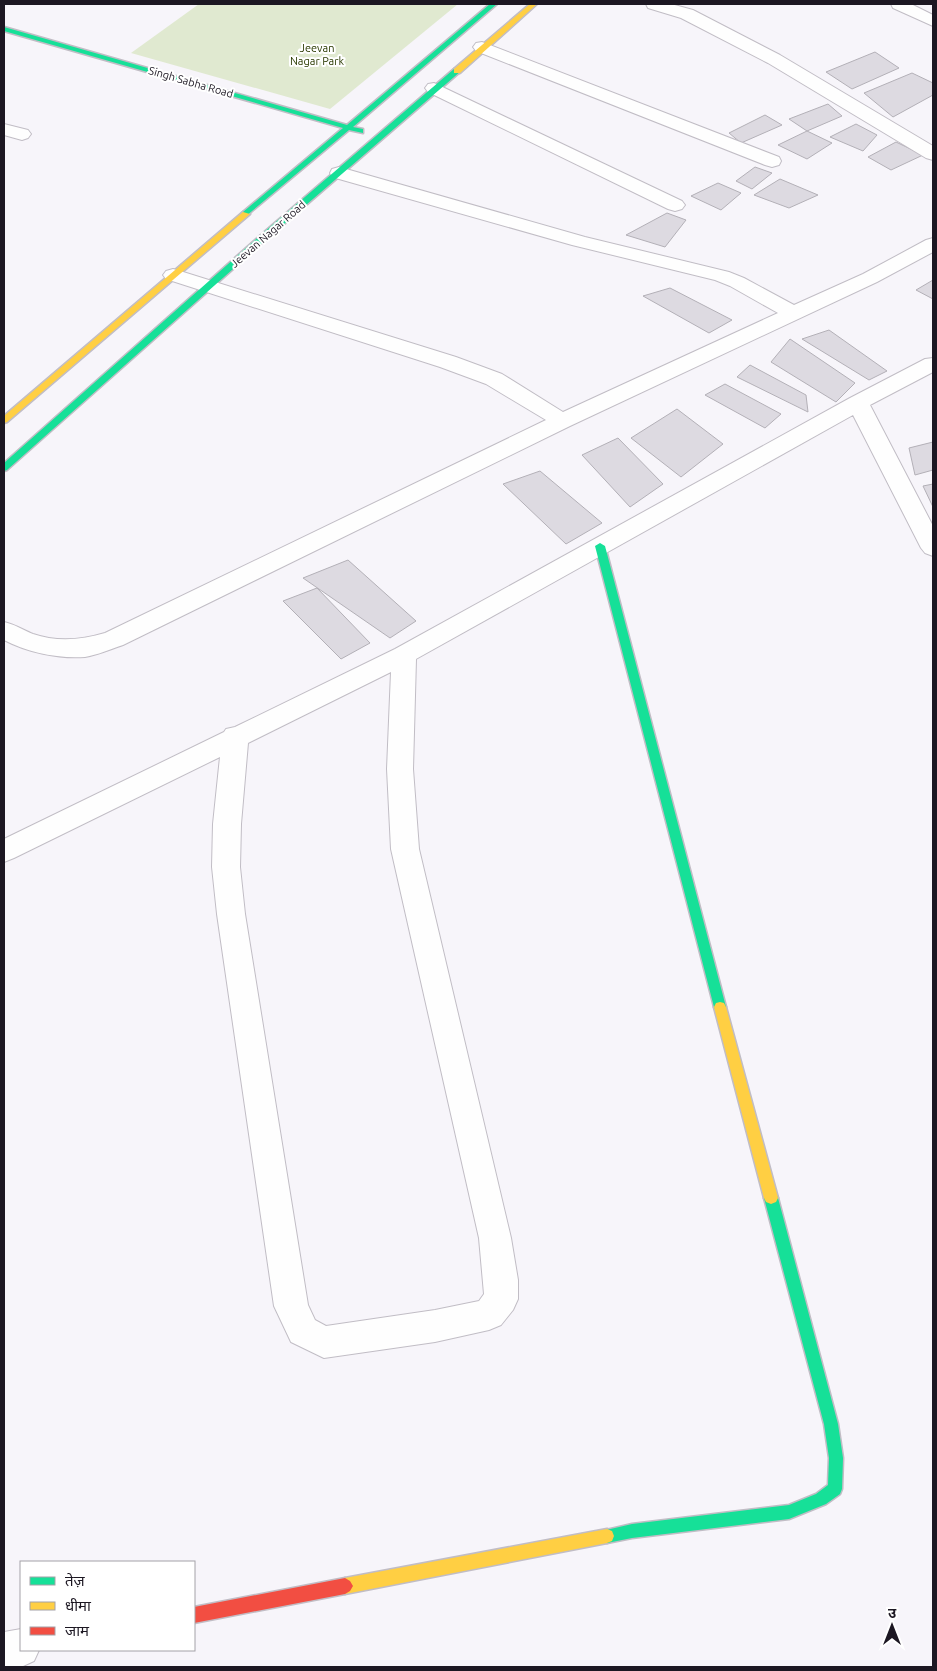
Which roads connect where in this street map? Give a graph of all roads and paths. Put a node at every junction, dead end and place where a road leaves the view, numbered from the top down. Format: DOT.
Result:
graph roads {
  1 [pos="494,4"];
  2 [pos="534,4"];
  3 [pos="654,4"];
  4 [pos="899,4"];
  5 [pos="933,21"];
  6 [pos="4,29"];
  7 [pos="482,47"];
  8 [pos="434,88"];
  9 [pos="348,127"];
  10 [pos="4,129"];
  11 [pos="22,134"];
  12 [pos="378,136"];
  13 [pos="326,140"];
  14 [pos="365,150"];
  15 [pos="933,154"];
  16 [pos="772,162"];
  17 [pos="339,173"];
  18 [pos="675,206"];
  19 [pos="933,244"];
  20 [pos="174,275"];
  21 [pos="208,286"];
  22 [pos="795,314"];
  23 [pos="933,364"];
  24 [pos="858,403"];
  25 [pos="4,420"];
  26 [pos="562,421"];
  27 [pos="4,468"];
  28 [pos="600,546"];
  29 [pos="933,548"];
  30 [pos="4,630"];
  31 [pos="404,655"];
  32 [pos="235,736"];
  33 [pos="4,850"];
  34 [pos="195,1615"];
  35 [pos="20,1648"];
  36 [pos="4,1651"];
  1 -- 9 [label="street"];
  2 -- 7 [label="street, Jeevan Nagar Road"];
  3 -- 15 [label="street"];
  4 -- 5 [label="street"];
  6 -- 9 [label="street, Singh Sabha Road"];
  7 -- 8 [label="street, Jeevan Nagar Road"];
  7 -- 16 [label="street"];
  8 -- 12 [label="street, Jeevan Nagar Road"];
  8 -- 18 [label="street"];
  9 -- 12 [label="street, Singh Sabha Road"];
  9 -- 13 [label="street"];
  10 -- 11 [label="street"];
  12 -- 14 [label="street, Jeevan Nagar Road"];
  13 -- 14 [label="street"];
  13 -- 20 [label="street"];
  14 -- 17 [label="street, Jeevan Nagar Road"];
  17 -- 21 [label="street, Jeevan Nagar Road"];
  17 -- 22 [label="street"];
  19 -- 22 [label="street"];
  20 -- 21 [label="street"];
  20 -- 25 [label="street"];
  21 -- 26 [label="street"];
  21 -- 27 [label="street, Jeevan Nagar Road"];
  22 -- 26 [label="street"];
  23 -- 24 [label="street"];
  24 -- 28 [label="street"];
  24 -- 29 [label="street"];
  26 -- 30 [label="street"];
  28 -- 31 [label="street"];
  28 -- 34 [label="street"];
  31 -- 32 [label="street"];
  31 -- 32 [label="street"];
  32 -- 33 [label="street"];
  35 -- 36 [label="street"];
}
